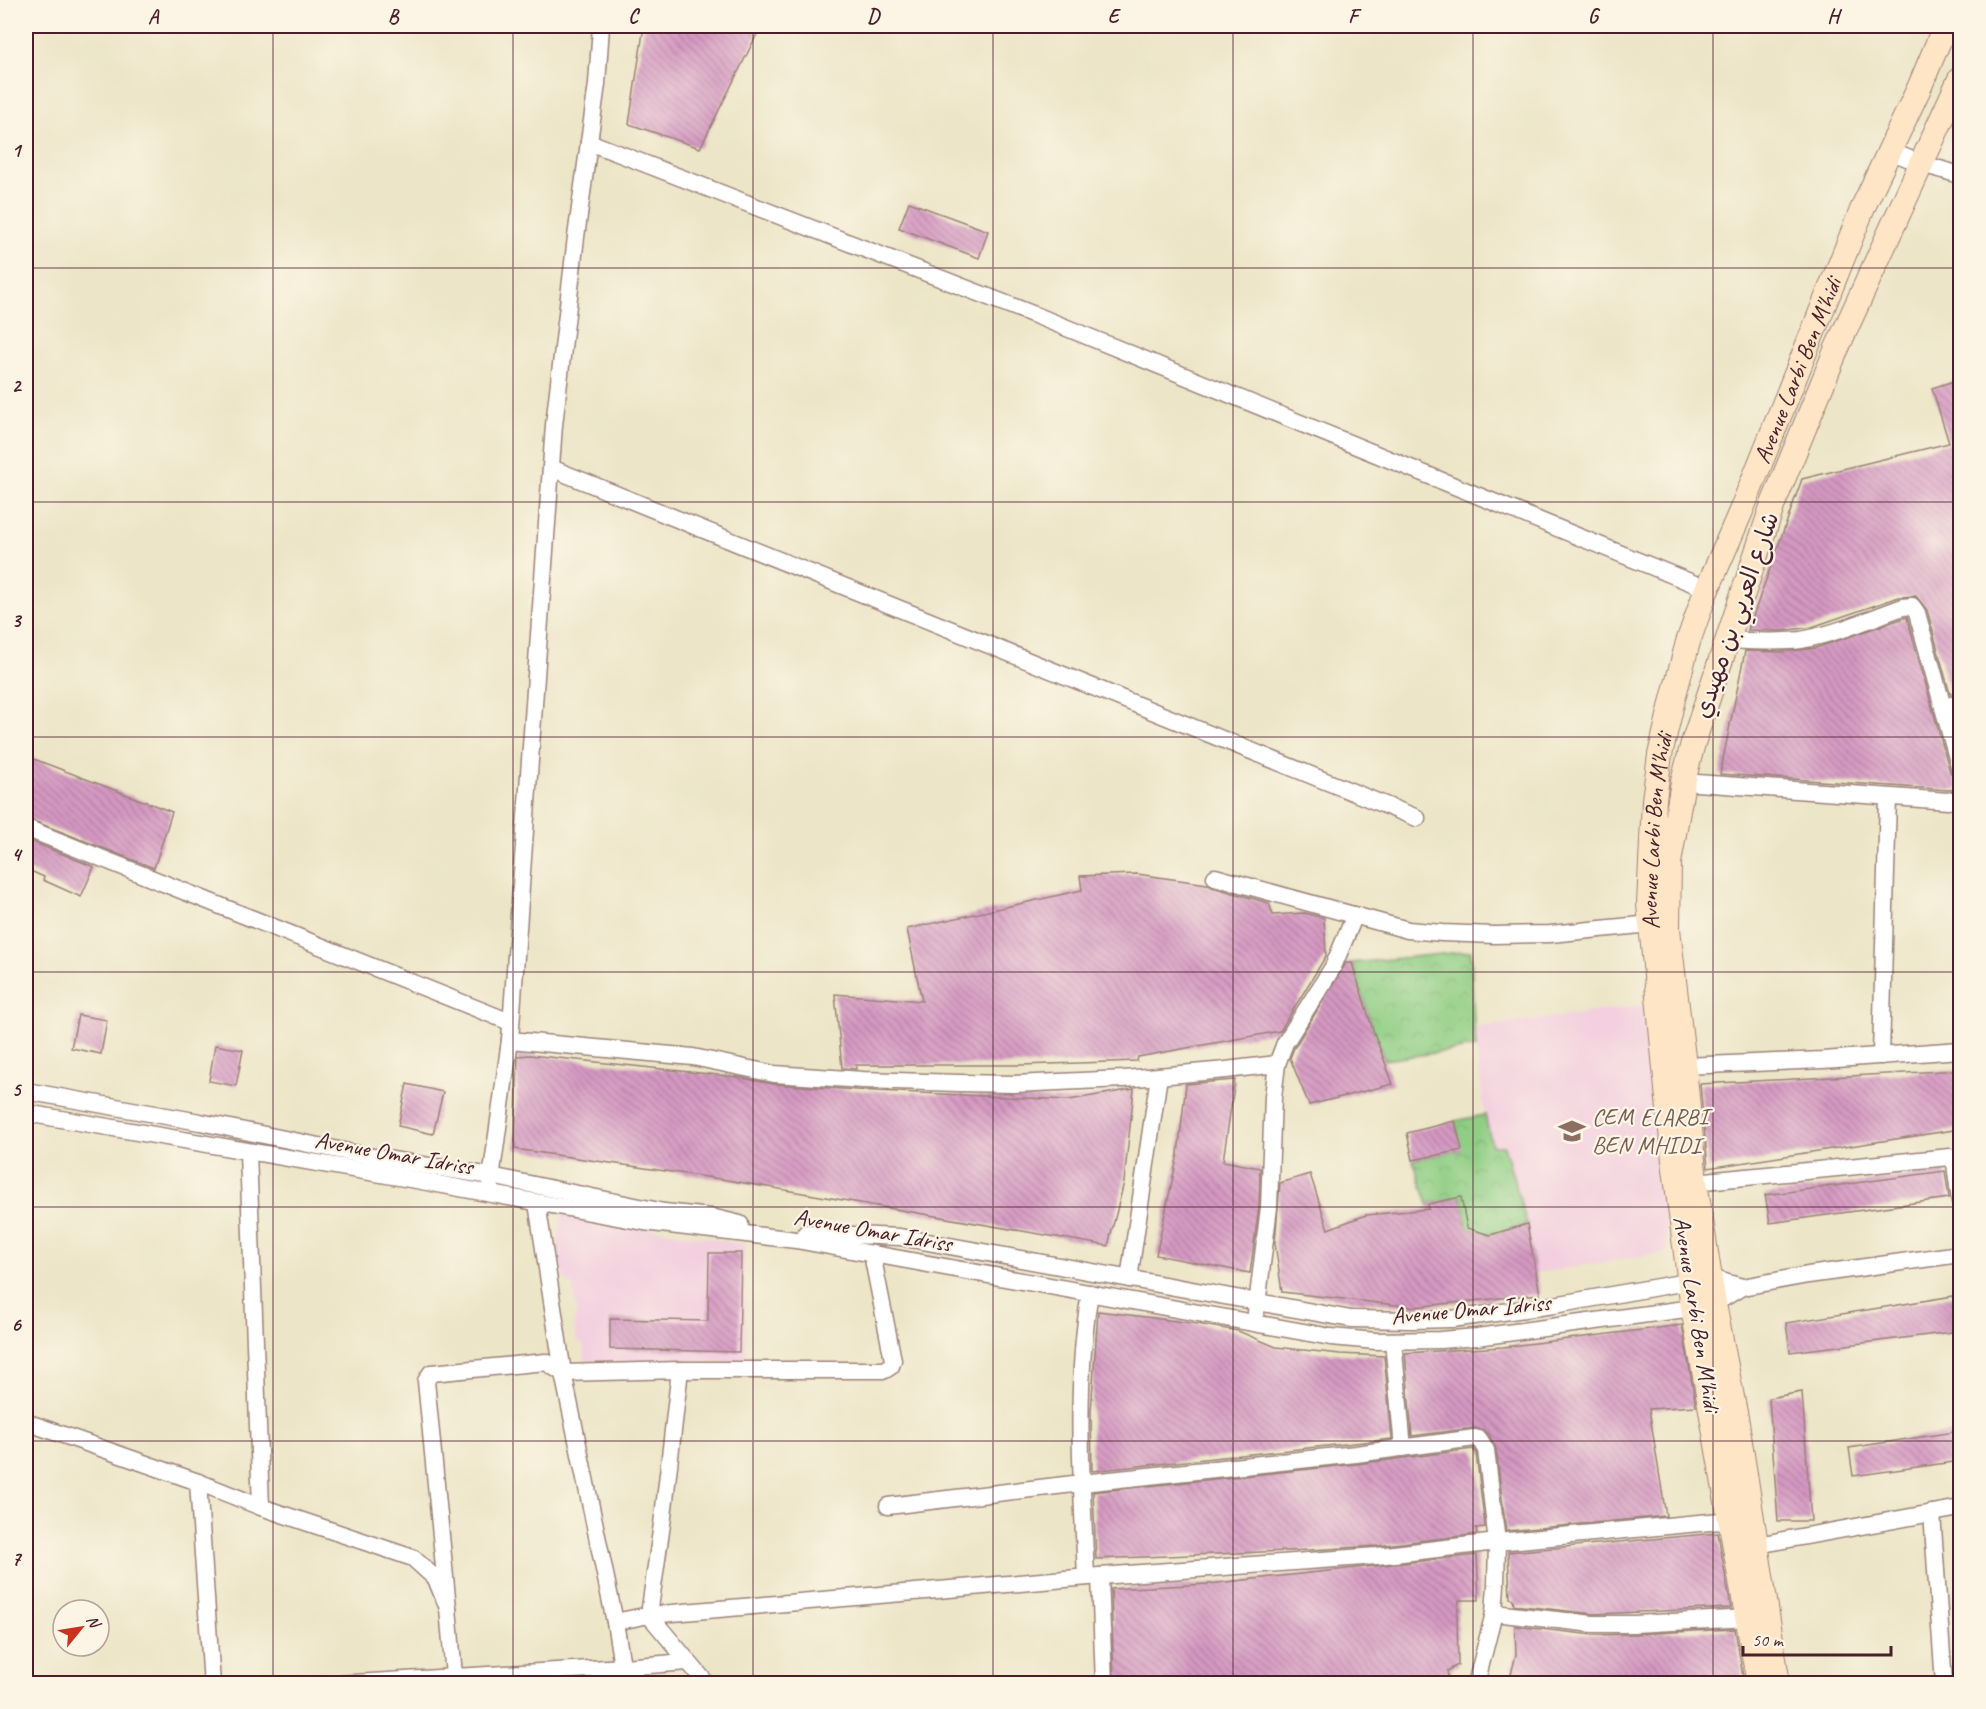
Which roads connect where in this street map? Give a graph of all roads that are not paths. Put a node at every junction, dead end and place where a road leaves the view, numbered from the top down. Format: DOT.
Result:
graph roads {
  1 [pos="601,26"];
  2 [pos="1945,26"];
  3 [pos="1960,79"];
  4 [pos="589,142"];
  5 [pos="1890,151"];
  6 [pos="1922,164"];
  7 [pos="1960,175"];
  8 [pos="551,468"];
  9 [pos="1707,589"];
  10 [pos="1727,640"];
  11 [pos="1960,704"];
  12 [pos="1943,707"];
  13 [pos="1960,769"];
  14 [pos="1683,782"];
  15 [pos="1888,797"];
  16 [pos="1960,799"];
  17 [pos="1417,818"];
  18 [pos="26,828"];
  19 [pos="1215,876"];
  20 [pos="1355,915"];
  21 [pos="1651,924"];
  22 [pos="510,1022"];
  23 [pos="510,1040"];
  24 [pos="1960,1050"];
  25 [pos="1881,1056"];
  26 [pos="1277,1064"];
  27 [pos="1684,1066"];
  28 [pos="1159,1076"];
  29 [pos="26,1091"];
  30 [pos="26,1113"];
  31 [pos="248,1152"];
  32 [pos="491,1176"];
  33 [pos="1695,1182"];
  34 [pos="489,1194"];
  35 [pos="1960,1201"];
  36 [pos="537,1203"];
  37 [pos="872,1254"];
  38 [pos="1960,1254"];
  39 [pos="1129,1279"];
  40 [pos="1700,1279"];
  41 [pos="1742,1287"];
  42 [pos="1090,1293"];
  43 [pos="1257,1303"];
  44 [pos="1703,1306"];
  45 [pos="1255,1322"];
  46 [pos="1393,1341"];
  47 [pos="680,1370"];
  48 [pos="563,1373"];
  49 [pos="26,1422"];
  50 [pos="1403,1448"];
  51 [pos="198,1482"];
  52 [pos="1082,1483"];
  53 [pos="888,1506"];
  54 [pos="261,1507"];
  55 [pos="1960,1508"];
  56 [pos="1932,1513"];
  57 [pos="1731,1520"];
  58 [pos="1497,1542"];
  59 [pos="1757,1545"];
  60 [pos="1093,1576"];
  61 [pos="448,1608"];
  62 [pos="1494,1613"];
  63 [pos="649,1616"];
  64 [pos="1749,1618"];
  65 [pos="615,1622"];
  66 [pos="687,1662"];
  67 [pos="625,1675"];
  68 [pos="454,1676"];
  69 [pos="415,1681"];
  70 [pos="212,1683"];
  71 [pos="338,1683"];
  72 [pos="707,1683"];
  73 [pos="1104,1683"];
  74 [pos="1476,1683"];
  75 [pos="1759,1683"];
  76 [pos="1778,1683"];
  77 [pos="1944,1683"];
  1 -- 4 [label="street"];
  2 -- 5 [label="main road, Avenue Larbi Ben M'hidi"];
  3 -- 6 [label="main road, شارع العربي بن مهيدي"];
  4 -- 8 [label="street"];
  4 -- 9 [label="street"];
  5 -- 6 [label="street"];
  5 -- 9 [label="main road, Avenue Larbi Ben M'hidi"];
  6 -- 7 [label="street"];
  6 -- 10 [label="main road, شارع العربي بن مهيدي"];
  8 -- 17 [label="street"];
  8 -- 22 [label="street"];
  9 -- 21 [label="main road, Avenue Larbi Ben M'hidi"];
  10 -- 12 [label="street"];
  10 -- 14 [label="main road, شارع العربي بن مهيدي"];
  11 -- 12 [label="street"];
  12 -- 13 [label="street"];
  14 -- 15 [label="street"];
  14 -- 27 [label="main road, شارع العربي بن مهيدي"];
  15 -- 16 [label="street"];
  15 -- 25 [label="street"];
  18 -- 22 [label="street"];
  19 -- 20 [label="street"];
  20 -- 21 [label="street"];
  20 -- 26 [label="street"];
  21 -- 40 [label="main road, Avenue Larbi Ben M'hidi"];
  22 -- 23 [label="street"];
  23 -- 28 [label="street"];
  23 -- 32 [label="street"];
  24 -- 25 [label="street"];
  25 -- 27 [label="street"];
  26 -- 28 [label="street"];
  26 -- 43 [label="street"];
  27 -- 33 [label="main road, شارع العربي بن مهيدي"];
  28 -- 39 [label="street"];
  29 -- 32 [label="street"];
  30 -- 31 [label="street, Avenue Omar Idriss"];
  31 -- 34 [label="street, Avenue Omar Idriss"];
  31 -- 54 [label="street"];
  32 -- 34 [label="street"];
  32 -- 39 [label="street"];
  33 -- 35 [label="street"];
  33 -- 40 [label="main road, شارع العربي بن مهيدي"];
  34 -- 36 [label="street, Avenue Omar Idriss"];
  36 -- 37 [label="street, Avenue Omar Idriss"];
  36 -- 48 [label="street"];
  37 -- 42 [label="street, Avenue Omar Idriss"];
  37 -- 47 [label="street"];
  38 -- 41 [label="street"];
  39 -- 43 [label="street"];
  40 -- 41 [label="street"];
  40 -- 43 [label="street"];
  40 -- 44 [label="main road, شارع العربي بن مهيدي"];
  41 -- 44 [label="street"];
  42 -- 45 [label="street, Avenue Omar Idriss"];
  42 -- 52 [label="street"];
  43 -- 45 [label="street"];
  44 -- 46 [label="street, Avenue Omar Idriss"];
  44 -- 57 [label="main road, Avenue Larbi Ben M'hidi"];
  44 -- 59 [label="main road, شارع العربي بن مهيدي"];
  45 -- 46 [label="street, Avenue Omar Idriss"];
  46 -- 50 [label="street"];
  47 -- 48 [label="street"];
  47 -- 63 [label="street"];
  48 -- 61 [label="street"];
  48 -- 65 [label="street"];
  49 -- 51 [label="street"];
  50 -- 52 [label="street"];
  50 -- 58 [label="street"];
  51 -- 54 [label="street"];
  51 -- 70 [label="street"];
  52 -- 53 [label="street"];
  52 -- 60 [label="street"];
  54 -- 61 [label="street"];
  55 -- 56 [label="street"];
  56 -- 59 [label="street"];
  56 -- 77 [label="street"];
  57 -- 58 [label="street"];
  57 -- 64 [label="main road, Avenue Larbi Ben M'hidi"];
  58 -- 60 [label="street"];
  58 -- 62 [label="street"];
  59 -- 76 [label="main road, شارع العربي بن مهيدي"];
  60 -- 63 [label="street"];
  60 -- 73 [label="street"];
  61 -- 68 [label="street"];
  62 -- 64 [label="street"];
  62 -- 74 [label="street"];
  63 -- 65 [label="street"];
  63 -- 66 [label="street"];
  64 -- 75 [label="main road, Avenue Larbi Ben M'hidi"];
  65 -- 67 [label="street"];
  66 -- 67 [label="street"];
  66 -- 72 [label="street"];
  67 -- 68 [label="street"];
  68 -- 69 [label="street"];
  69 -- 71 [label="street"];
}
